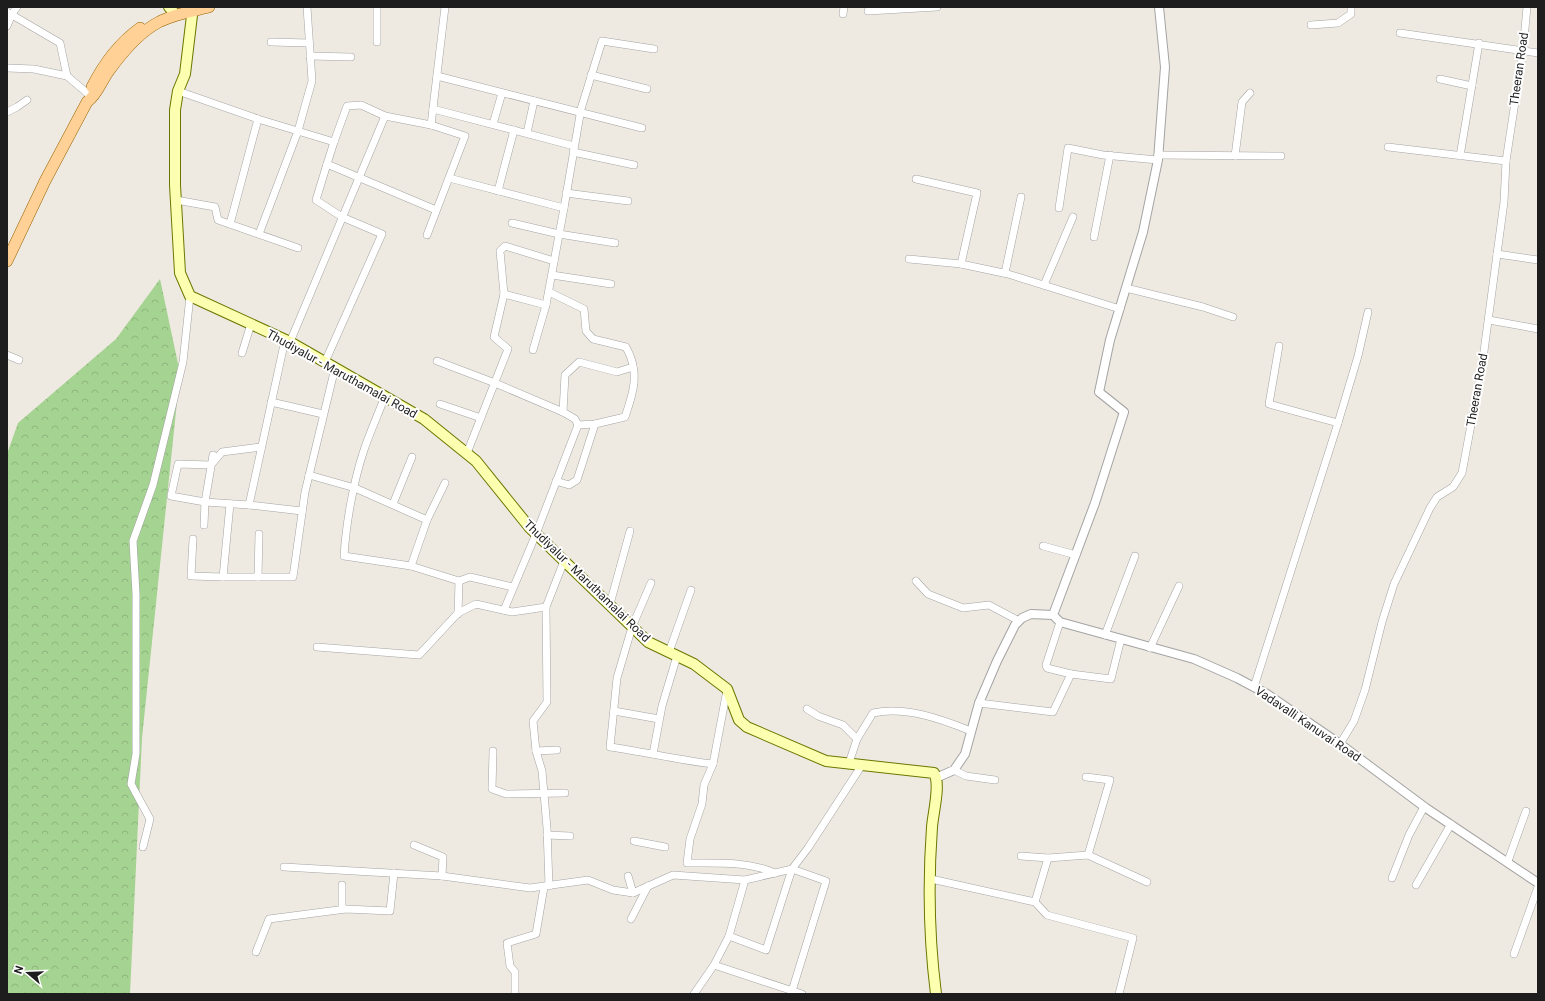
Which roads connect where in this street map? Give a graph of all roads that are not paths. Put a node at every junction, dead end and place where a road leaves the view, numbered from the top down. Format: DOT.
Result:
graph roads {
  1 [pos="17,7"];
  2 [pos="209,7"];
  3 [pos="307,7"];
  4 [pos="377,7"];
  5 [pos="446,7"];
  6 [pos="937,7"];
  7 [pos="1159,7"];
  8 [pos="1351,7"];
  9 [pos="1527,7"];
  10 [pos="182,10"];
  11 [pos="868,11"];
  12 [pos="9,13"];
  13 [pos="1311,25"];
  14 [pos="7,26"];
  15 [pos="1400,32"];
  16 [pos="271,42"];
  17 [pos="377,42"];
  18 [pos="309,43"];
  19 [pos="1479,43"];
  20 [pos="654,49"];
  21 [pos="1523,50"];
  22 [pos="1538,53"];
  23 [pos="310,56"];
  24 [pos="351,57"];
  25 [pos="7,68"];
  26 [pos="591,75"];
  27 [pos="67,76"];
  28 [pos="437,76"];
  29 [pos="1440,79"];
  30 [pos="1472,86"];
  31 [pos="179,87"];
  32 [pos="647,89"];
  33 [pos="1250,92"];
  34 [pos="502,93"];
  35 [pos="89,98"];
  36 [pos="27,100"];
  37 [pos="534,100"];
  38 [pos="433,109"];
  39 [pos="7,112"];
  40 [pos="580,112"];
  41 [pos="385,116"];
  42 [pos="258,119"];
  43 [pos="494,124"];
  44 [pos="431,125"];
  45 [pos="642,128"];
  46 [pos="514,130"];
  47 [pos="298,131"];
  48 [pos="527,133"];
  49 [pos="334,142"];
  50 [pos="1388,147"];
  51 [pos="574,149"];
  52 [pos="1110,155"];
  53 [pos="1235,156"];
  54 [pos="1281,156"];
  55 [pos="1460,156"];
  56 [pos="1158,157"];
  57 [pos="1506,161"];
  58 [pos="327,164"];
  59 [pos="634,165"];
  60 [pos="358,178"];
  61 [pos="449,178"];
  62 [pos="916,179"];
  63 [pos="498,191"];
  64 [pos="566,193"];
  65 [pos="1020,197"];
  66 [pos="176,200"];
  67 [pos="628,201"];
  68 [pos="564,208"];
  69 [pos="1059,208"];
  70 [pos="436,210"];
  71 [pos="342,217"];
  72 [pos="1072,217"];
  73 [pos="512,223"];
  74 [pos="230,224"];
  75 [pos="259,234"];
  76 [pos="559,234"];
  77 [pos="427,235"];
  78 [pos="1094,237"];
  79 [pos="615,243"];
  80 [pos="298,248"];
  81 [pos="1497,254"];
  82 [pos="909,259"];
  83 [pos="1538,260"];
  84 [pos="7,261"];
  85 [pos="554,262"];
  86 [pos="961,264"];
  87 [pos="1004,273"];
  88 [pos="552,275"];
  89 [pos="611,284"];
  90 [pos="1044,285"];
  91 [pos="1126,288"];
  92 [pos="549,292"];
  93 [pos="504,294"];
  94 [pos="190,296"];
  95 [pos="546,305"];
  96 [pos="1120,309"];
  97 [pos="1368,312"];
  98 [pos="1233,318"];
  99 [pos="1488,320"];
  100 [pos="251,324"];
  101 [pos="1538,329"];
  102 [pos="288,341"];
  103 [pos="1279,346"];
  104 [pos="534,350"];
  105 [pos="242,353"];
  106 [pos="7,355"];
  107 [pos="19,360"];
  108 [pos="437,361"];
  109 [pos="325,362"];
  110 [pos="633,367"];
  111 [pos="335,368"];
  112 [pos="495,383"];
  113 [pos="385,396"];
  114 [pos="271,402"];
  115 [pos="440,404"];
  116 [pos="563,412"];
  117 [pos="323,414"];
  118 [pos="481,418"];
  119 [pos="1338,423"];
  120 [pos="595,424"];
  121 [pos="578,425"];
  122 [pos="261,447"];
  123 [pos="468,453"];
  124 [pos="213,455"];
  125 [pos="412,458"];
  126 [pos="211,465"];
  127 [pos="309,475"];
  128 [pos="556,481"];
  129 [pos="445,483"];
  130 [pos="355,488"];
  131 [pos="205,502"];
  132 [pos="230,504"];
  133 [pos="393,504"];
  134 [pos="248,505"];
  135 [pos="302,511"];
  136 [pos="427,520"];
  137 [pos="204,525"];
  138 [pos="630,531"];
  139 [pos="259,534"];
  140 [pos="536,534"];
  141 [pos="193,539"];
  142 [pos="1043,546"];
  143 [pos="1076,555"];
  144 [pos="1134,556"];
  145 [pos="564,561"];
  146 [pos="411,566"];
  147 [pos="223,577"];
  148 [pos="258,577"];
  149 [pos="459,581"];
  150 [pos="916,582"];
  151 [pos="651,583"];
  152 [pos="1179,586"];
  153 [pos="513,587"];
  154 [pos="691,590"];
  155 [pos="610,604"];
  156 [pos="546,607"];
  157 [pos="504,610"];
  158 [pos="458,614"];
  159 [pos="1053,615"];
  160 [pos="1019,621"];
  161 [pos="1060,622"];
  162 [pos="632,627"];
  163 [pos="1105,635"];
  164 [pos="1121,640"];
  165 [pos="317,647"];
  166 [pos="1150,648"];
  167 [pos="673,654"];
  168 [pos="1072,674"];
  169 [pos="1254,687"];
  170 [pos="727,689"];
  171 [pos="979,703"];
  172 [pos="807,709"];
  173 [pos="614,711"];
  174 [pos="659,719"];
  175 [pos="972,731"];
  176 [pos="858,739"];
  177 [pos="1340,744"];
  178 [pos="557,750"];
  179 [pos="493,751"];
  180 [pos="536,751"];
  181 [pos="653,754"];
  182 [pos="849,763"];
  183 [pos="713,764"];
  184 [pos="862,765"];
  185 [pos="954,770"];
  186 [pos="1086,777"];
  187 [pos="936,778"];
  188 [pos="995,780"];
  189 [pos="544,793"];
  190 [pos="565,793"];
  191 [pos="1424,807"];
  192 [pos="1526,811"];
  193 [pos="1451,824"];
  194 [pos="548,835"];
  195 [pos="570,836"];
  196 [pos="634,841"];
  197 [pos="414,846"];
  198 [pos="143,847"];
  199 [pos="665,847"];
  200 [pos="1088,855"];
  201 [pos="1021,856"];
  202 [pos="1048,858"];
  203 [pos="1508,861"];
  204 [pos="284,867"];
  205 [pos="792,869"];
  206 [pos="394,873"];
  207 [pos="775,873"];
  208 [pos="442,876"];
  209 [pos="628,876"];
  210 [pos="1392,878"];
  211 [pos="930,879"];
  212 [pos="745,880"];
  213 [pos="1147,882"];
  214 [pos="1538,883"];
  215 [pos="342,885"];
  216 [pos="1416,885"];
  217 [pos="547,886"];
  218 [pos="648,886"];
  219 [pos="1538,887"];
  220 [pos="633,893"];
  221 [pos="1035,902"];
  222 [pos="342,909"];
  223 [pos="631,919"];
  224 [pos="729,936"];
  225 [pos="256,952"];
  226 [pos="1514,954"];
  227 [pos="714,966"];
  228 [pos="792,991"];
  229 [pos="515,994"];
  230 [pos="694,994"];
  231 [pos="802,994"];
  232 [pos="936,994"];
  233 [pos="1119,994"];
  1 -- 12 [label="street"];
  2 -- 10 [label="main road"];
  3 -- 18 [label="street"];
  4 -- 17 [label="street"];
  5 -- 28 [label="street"];
  6 -- 11 [label="street"];
  7 -- 56 [label="street"];
  8 -- 13 [label="street"];
  9 -- 21 [label="street, Theeran Road"];
  10 -- 31 [label="main road"];
  10 -- 35 [label="main road"];
  12 -- 14 [label="street"];
  12 -- 27 [label="street"];
  15 -- 19 [label="street"];
  16 -- 18 [label="street"];
  18 -- 23 [label="street"];
  19 -- 21 [label="street"];
  19 -- 30 [label="street"];
  20 -- 26 [label="street"];
  21 -- 22 [label="street"];
  21 -- 57 [label="street, Theeran Road"];
  23 -- 24 [label="street"];
  23 -- 47 [label="street"];
  25 -- 27 [label="street"];
  26 -- 32 [label="street"];
  26 -- 40 [label="street"];
  27 -- 35 [label="street"];
  28 -- 34 [label="street"];
  28 -- 38 [label="street"];
  29 -- 30 [label="street"];
  30 -- 55 [label="street"];
  31 -- 42 [label="street"];
  31 -- 66 [label="main road"];
  33 -- 53 [label="street"];
  34 -- 37 [label="street"];
  34 -- 43 [label="street"];
  35 -- 84 [label="main road"];
  36 -- 39 [label="street"];
  37 -- 40 [label="street"];
  37 -- 48 [label="street"];
  38 -- 43 [label="street"];
  38 -- 44 [label="street"];
  40 -- 45 [label="street"];
  40 -- 51 [label="street"];
  41 -- 44 [label="street"];
  41 -- 49 [label="street"];
  41 -- 60 [label="street"];
  42 -- 47 [label="street"];
  42 -- 74 [label="street"];
  43 -- 46 [label="street"];
  44 -- 61 [label="street"];
  46 -- 48 [label="street"];
  46 -- 63 [label="street"];
  47 -- 49 [label="street"];
  47 -- 75 [label="street"];
  48 -- 51 [label="street"];
  49 -- 58 [label="street"];
  50 -- 55 [label="street"];
  51 -- 59 [label="street"];
  51 -- 64 [label="street"];
  52 -- 56 [label="street"];
  52 -- 69 [label="street"];
  52 -- 78 [label="street"];
  53 -- 54 [label="street"];
  53 -- 56 [label="street"];
  55 -- 57 [label="street"];
  56 -- 91 [label="street"];
  57 -- 81 [label="street, Theeran Road"];
  58 -- 60 [label="street"];
  58 -- 71 [label="street"];
  60 -- 70 [label="street"];
  60 -- 71 [label="street"];
  61 -- 63 [label="street"];
  61 -- 70 [label="street"];
  62 -- 86 [label="street"];
  63 -- 68 [label="street"];
  64 -- 67 [label="street"];
  64 -- 68 [label="street"];
  65 -- 87 [label="street"];
  66 -- 74 [label="street"];
  66 -- 94 [label="main road"];
  68 -- 76 [label="street"];
  70 -- 77 [label="street"];
  71 -- 102 [label="street"];
  71 -- 109 [label="street"];
  72 -- 90 [label="street"];
  73 -- 76 [label="street"];
  74 -- 75 [label="street"];
  75 -- 80 [label="street"];
  76 -- 79 [label="street"];
  76 -- 85 [label="street"];
  81 -- 83 [label="street"];
  81 -- 99 [label="street, Theeran Road"];
  82 -- 86 [label="street"];
  85 -- 88 [label="street"];
  85 -- 93 [label="street"];
  86 -- 87 [label="street"];
  87 -- 90 [label="street"];
  88 -- 89 [label="street"];
  88 -- 92 [label="street"];
  90 -- 96 [label="street"];
  91 -- 96 [label="street"];
  91 -- 98 [label="street"];
  92 -- 95 [label="street"];
  92 -- 110 [label="street"];
  93 -- 95 [label="street"];
  93 -- 112 [label="street"];
  94 -- 100 [label="main road, Thudiyalur - Maruthamalai Road"];
  94 -- 198 [label="street"];
  95 -- 104 [label="street"];
  96 -- 143 [label="street"];
  97 -- 119 [label="street"];
  99 -- 101 [label="street"];
  99 -- 177 [label="street, Theeran Road"];
  100 -- 102 [label="main road, Thudiyalur - Maruthamalai Road"];
  100 -- 105 [label="street"];
  102 -- 109 [label="main road, Thudiyalur - Maruthamalai Road"];
  102 -- 114 [label="street"];
  103 -- 119 [label="street"];
  106 -- 107 [label="street"];
  108 -- 112 [label="street"];
  109 -- 111 [label="main road, Thudiyalur - Maruthamalai Road"];
  110 -- 116 [label="street"];
  110 -- 120 [label="street"];
  111 -- 113 [label="main road, Thudiyalur - Maruthamalai Road"];
  111 -- 117 [label="street"];
  112 -- 116 [label="street"];
  112 -- 118 [label="street"];
  113 -- 123 [label="main road, Thudiyalur - Maruthamalai Road"];
  113 -- 130 [label="street"];
  114 -- 117 [label="street"];
  114 -- 122 [label="street"];
  115 -- 118 [label="street"];
  116 -- 121 [label="street"];
  117 -- 127 [label="street"];
  118 -- 123 [label="street"];
  119 -- 169 [label="street"];
  120 -- 121 [label="street"];
  120 -- 128 [label="street"];
  121 -- 128 [label="street"];
  122 -- 126 [label="street"];
  122 -- 134 [label="street"];
  123 -- 140 [label="main road, Thudiyalur - Maruthamalai Road"];
  124 -- 126 [label="street"];
  125 -- 133 [label="street"];
  126 -- 131 [label="street"];
  126 -- 131 [label="street"];
  127 -- 130 [label="street"];
  127 -- 135 [label="street"];
  128 -- 140 [label="street"];
  129 -- 136 [label="street"];
  130 -- 133 [label="street"];
  130 -- 146 [label="street"];
  131 -- 132 [label="street"];
  131 -- 137 [label="street"];
  132 -- 134 [label="street"];
  132 -- 147 [label="street"];
  133 -- 136 [label="street"];
  134 -- 135 [label="street"];
  135 -- 148 [label="street"];
  136 -- 146 [label="street"];
  138 -- 155 [label="street"];
  139 -- 148 [label="street"];
  140 -- 145 [label="main road, Thudiyalur - Maruthamalai Road"];
  140 -- 153 [label="street"];
  141 -- 147 [label="street"];
  142 -- 143 [label="street"];
  143 -- 159 [label="street"];
  144 -- 163 [label="street"];
  145 -- 155 [label="main road, Thudiyalur - Maruthamalai Road"];
  145 -- 156 [label="street"];
  146 -- 149 [label="street"];
  147 -- 148 [label="street"];
  149 -- 153 [label="street"];
  149 -- 158 [label="street"];
  150 -- 160 [label="street"];
  151 -- 162 [label="street"];
  152 -- 166 [label="street"];
  153 -- 157 [label="street"];
  154 -- 167 [label="street"];
  155 -- 162 [label="main road, Thudiyalur - Maruthamalai Road"];
  156 -- 157 [label="street"];
  156 -- 180 [label="street"];
  157 -- 158 [label="street"];
  158 -- 165 [label="street"];
  159 -- 160 [label="street"];
  159 -- 161 [label="street, Vadavalli Kanuvai Road"];
  160 -- 171 [label="street"];
  161 -- 163 [label="street, Vadavalli Kanuvai Road"];
  161 -- 168 [label="street"];
  162 -- 167 [label="main road, Thudiyalur - Maruthamalai Road"];
  162 -- 173 [label="street"];
  163 -- 164 [label="street, Vadavalli Kanuvai Road"];
  164 -- 166 [label="street, Vadavalli Kanuvai Road"];
  164 -- 168 [label="street"];
  166 -- 169 [label="street, Vadavalli Kanuvai Road"];
  167 -- 170 [label="main road, Thudiyalur - Maruthamalai Road"];
  167 -- 174 [label="street"];
  168 -- 171 [label="street"];
  169 -- 177 [label="street, Vadavalli Kanuvai Road"];
  170 -- 182 [label="main road"];
  170 -- 183 [label="street"];
  171 -- 175 [label="street"];
  172 -- 176 [label="street"];
  173 -- 174 [label="street"];
  173 -- 181 [label="street"];
  174 -- 181 [label="street"];
  175 -- 176 [label="street"];
  175 -- 185 [label="street"];
  176 -- 182 [label="street"];
  177 -- 191 [label="street, Vadavalli Kanuvai Road"];
  178 -- 180 [label="street"];
  179 -- 189 [label="street"];
  180 -- 189 [label="street"];
  181 -- 183 [label="street"];
  182 -- 184 [label="main road"];
  183 -- 207 [label="street"];
  184 -- 187 [label="main road"];
  184 -- 205 [label="street"];
  185 -- 187 [label="street"];
  185 -- 188 [label="street"];
  186 -- 200 [label="street"];
  187 -- 211 [label="main road"];
  189 -- 190 [label="street"];
  189 -- 194 [label="street"];
  191 -- 193 [label="street, Vadavalli Kanuvai Road"];
  191 -- 210 [label="street"];
  192 -- 203 [label="street"];
  193 -- 203 [label="street, Vadavalli Kanuvai Road"];
  193 -- 216 [label="street"];
  194 -- 195 [label="street"];
  194 -- 217 [label="street"];
  196 -- 199 [label="street"];
  197 -- 208 [label="street"];
  200 -- 202 [label="street"];
  200 -- 213 [label="street"];
  201 -- 202 [label="street"];
  202 -- 221 [label="street"];
  203 -- 214 [label="street, Vadavalli Kanuvai Road"];
  204 -- 206 [label="street"];
  205 -- 207 [label="street"];
  205 -- 224 [label="street"];
  205 -- 228 [label="street"];
  206 -- 208 [label="street"];
  206 -- 222 [label="street"];
  207 -- 212 [label="street"];
  208 -- 217 [label="street"];
  209 -- 220 [label="street"];
  211 -- 221 [label="street"];
  211 -- 232 [label="main road"];
  212 -- 218 [label="street"];
  212 -- 224 [label="street"];
  215 -- 222 [label="street"];
  217 -- 220 [label="street"];
  217 -- 229 [label="street"];
  218 -- 220 [label="street"];
  218 -- 223 [label="street"];
  219 -- 226 [label="street"];
  221 -- 233 [label="street"];
  222 -- 225 [label="street"];
  224 -- 227 [label="street"];
  227 -- 228 [label="street"];
  227 -- 230 [label="street"];
  228 -- 231 [label="street"];
}
